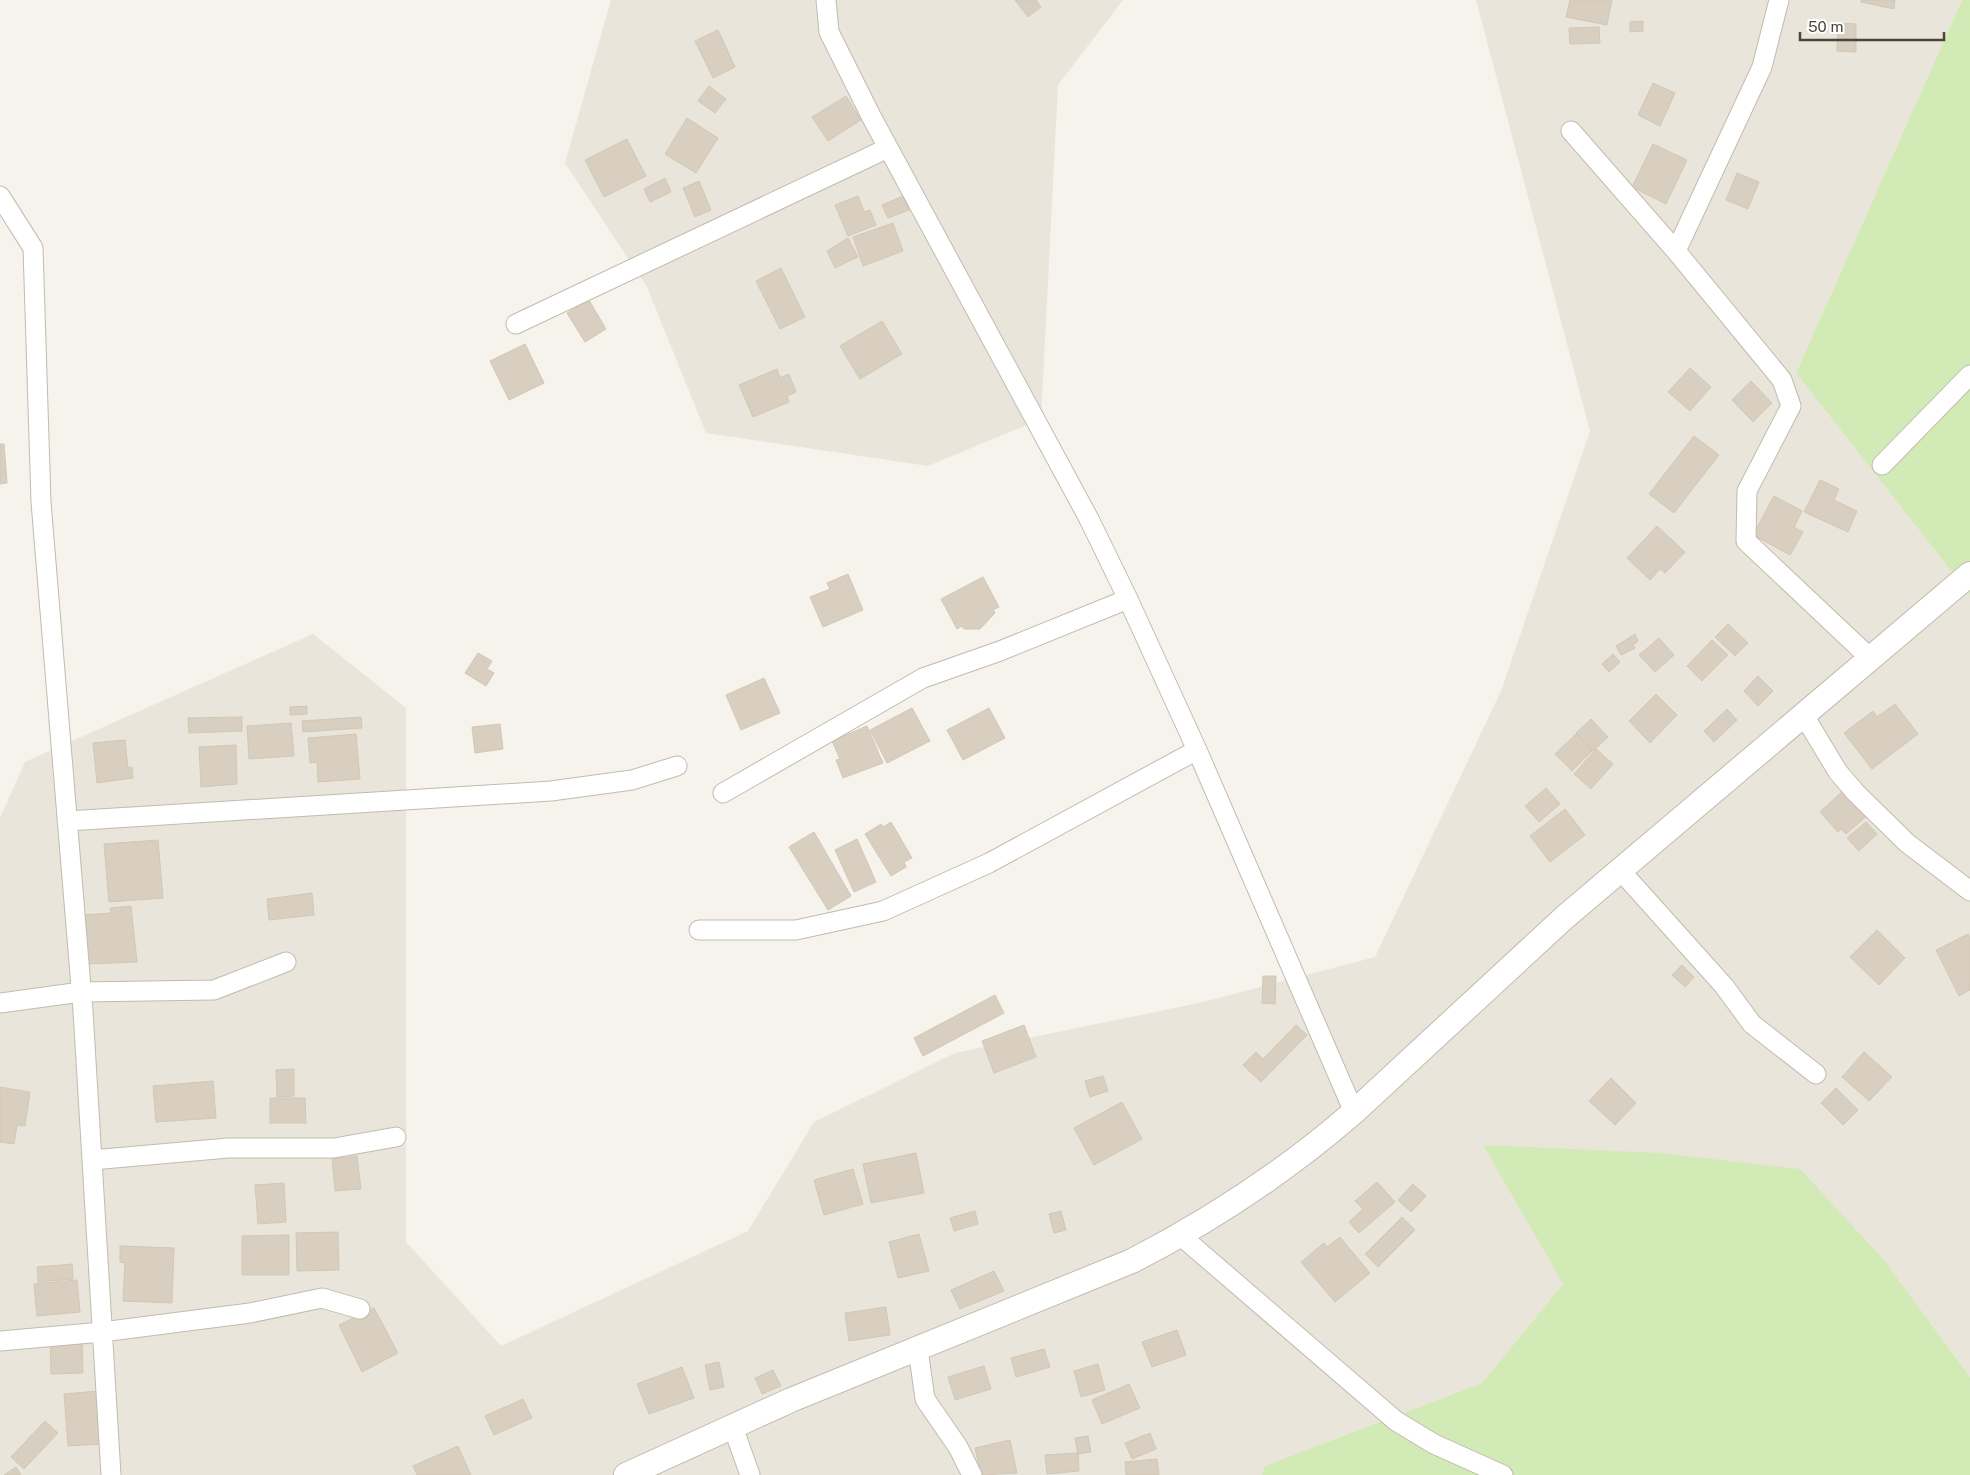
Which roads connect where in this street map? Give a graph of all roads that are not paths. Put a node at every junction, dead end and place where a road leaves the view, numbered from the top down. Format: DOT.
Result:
graph roads {
  1 [pos="826,0"];
  2 [pos="1779,0"];
  3 [pos="1571,131"];
  4 [pos="888,148"];
  5 [pos="0,196"];
  6 [pos="1676,251"];
  7 [pos="516,324"];
  8 [pos="1970,374"];
  9 [pos="1882,465"];
  10 [pos="1970,574"];
  11 [pos="1128,599"];
  12 [pos="1870,658"];
  13 [pos="1804,714"];
  14 [pos="1197,750"];
  15 [pos="677,766"];
  16 [pos="723,793"];
  17 [pos="67,821"];
  18 [pos="1620,870"];
  19 [pos="1970,891"];
  20 [pos="699,930"];
  21 [pos="286,962"];
  22 [pos="81,992"];
  23 [pos="0,1004"];
  24 [pos="1816,1074"];
  25 [pos="1354,1112"];
  26 [pos="396,1137"];
  27 [pos="92,1160"];
  28 [pos="1181,1236"];
  29 [pos="360,1309"];
  30 [pos="102,1332"];
  31 [pos="0,1341"];
  32 [pos="918,1349"];
  33 [pos="733,1426"];
  34 [pos="112,1475"];
  35 [pos="626,1475"];
  36 [pos="750,1475"];
  37 [pos="972,1475"];
  38 [pos="1503,1475"];
  1 -- 4 [label="street"];
  2 -- 6 [label="street"];
  3 -- 6 [label="street"];
  4 -- 7 [label="street"];
  4 -- 11 [label="street"];
  5 -- 17 [label="street"];
  6 -- 12 [label="street"];
  8 -- 9 [label="street"];
  10 -- 12 [label="street"];
  11 -- 14 [label="street"];
  11 -- 16 [label="street"];
  12 -- 13 [label="street"];
  13 -- 18 [label="street"];
  13 -- 19 [label="street"];
  14 -- 20 [label="street"];
  14 -- 25 [label="street"];
  15 -- 17 [label="street"];
  17 -- 22 [label="street"];
  18 -- 24 [label="street"];
  18 -- 25 [label="street"];
  21 -- 22 [label="street"];
  22 -- 23 [label="street"];
  22 -- 27 [label="street"];
  25 -- 28 [label="street"];
  26 -- 27 [label="street"];
  27 -- 30 [label="street"];
  28 -- 32 [label="street"];
  28 -- 38 [label="street"];
  29 -- 30 [label="street"];
  30 -- 31 [label="street"];
  30 -- 34 [label="street"];
  32 -- 33 [label="street"];
  32 -- 37 [label="street"];
  33 -- 35 [label="street"];
  33 -- 36 [label="street"];
}
